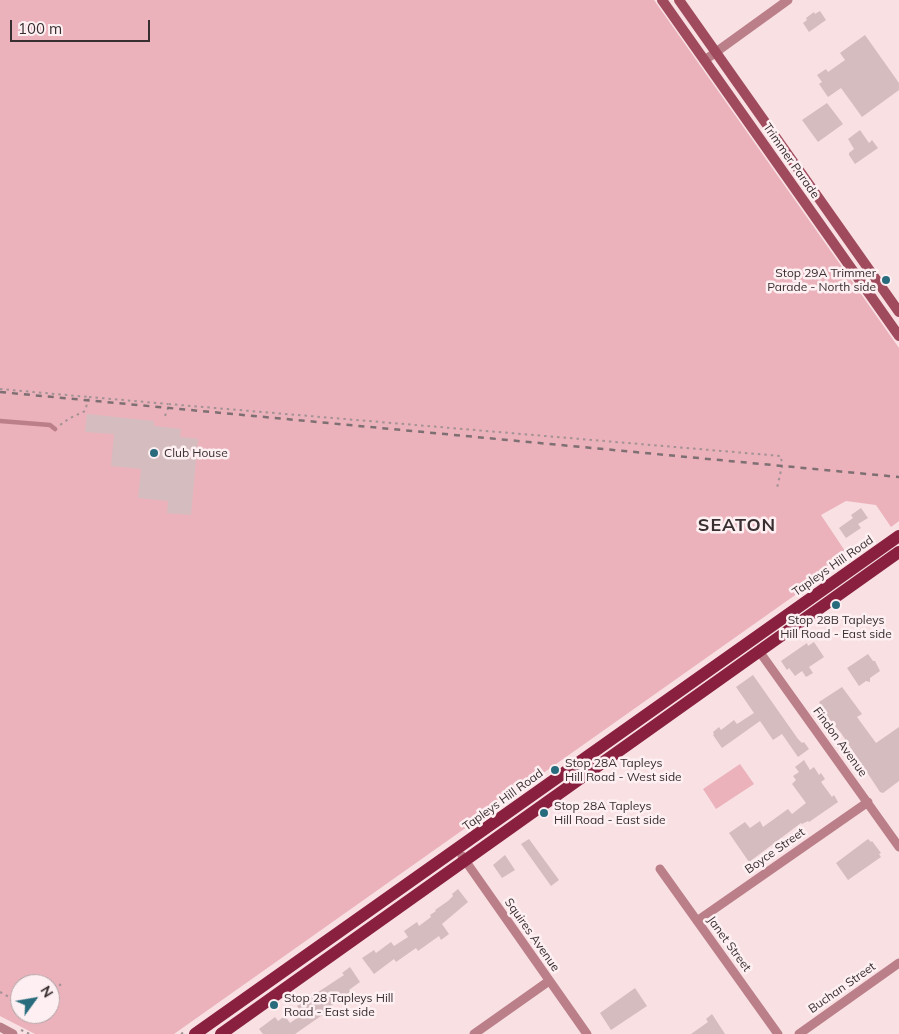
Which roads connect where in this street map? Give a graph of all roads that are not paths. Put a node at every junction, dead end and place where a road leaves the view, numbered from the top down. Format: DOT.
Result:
graph roads {
  1 [pos="662,0"];
  2 [pos="679,0"];
  3 [pos="788,0"];
  4 [pos="716,52"];
  5 [pos="705,60"];
  6 [pos="899,312"];
  7 [pos="899,336"];
  8 [pos="0,421"];
  9 [pos="54,429"];
  10 [pos="899,536"];
  11 [pos="899,552"];
  12 [pos="759,651"];
  13 [pos="868,802"];
  14 [pos="899,847"];
  15 [pos="461,855"];
  16 [pos="660,869"];
  17 [pos="697,921"];
  18 [pos="899,963"];
  19 [pos="549,981"];
  20 [pos="0,1027"];
  21 [pos="203,1032"];
  22 [pos="13,1034"];
  23 [pos="221,1034"];
  24 [pos="474,1034"];
  25 [pos="587,1034"];
  26 [pos="778,1034"];
  27 [pos="799,1034"];
  1 -- 5 [label="main road, Trimmer Parade"];
  2 -- 4 [label="main road, Trimmer Parade"];
  3 -- 4 [label="street"];
  4 -- 5 [label="street"];
  4 -- 6 [label="main road, Trimmer Parade"];
  5 -- 7 [label="main road, Trimmer Parade"];
  8 -- 9 [label="lane"];
  10 -- 15 [label="main road, Tapleys Hill Road"];
  11 -- 12 [label="main road, Tapleys Hill Road"];
  12 -- 13 [label="street, Findon Avenue"];
  12 -- 15 [label="main road, Tapleys Hill Road"];
  13 -- 14 [label="street, Findon Avenue"];
  13 -- 17 [label="street, Boyce Street"];
  15 -- 19 [label="street, Squires Avenue"];
  15 -- 21 [label="main road, Tapleys Hill Road"];
  15 -- 23 [label="main road, Tapleys Hill Road"];
  16 -- 17 [label="street, Janet Street"];
  17 -- 26 [label="street, Janet Street"];
  18 -- 27 [label="street, Buchan Street"];
  19 -- 24 [label="street"];
  19 -- 25 [label="street, Squires Avenue"];
  20 -- 22 [label="street"];
}
